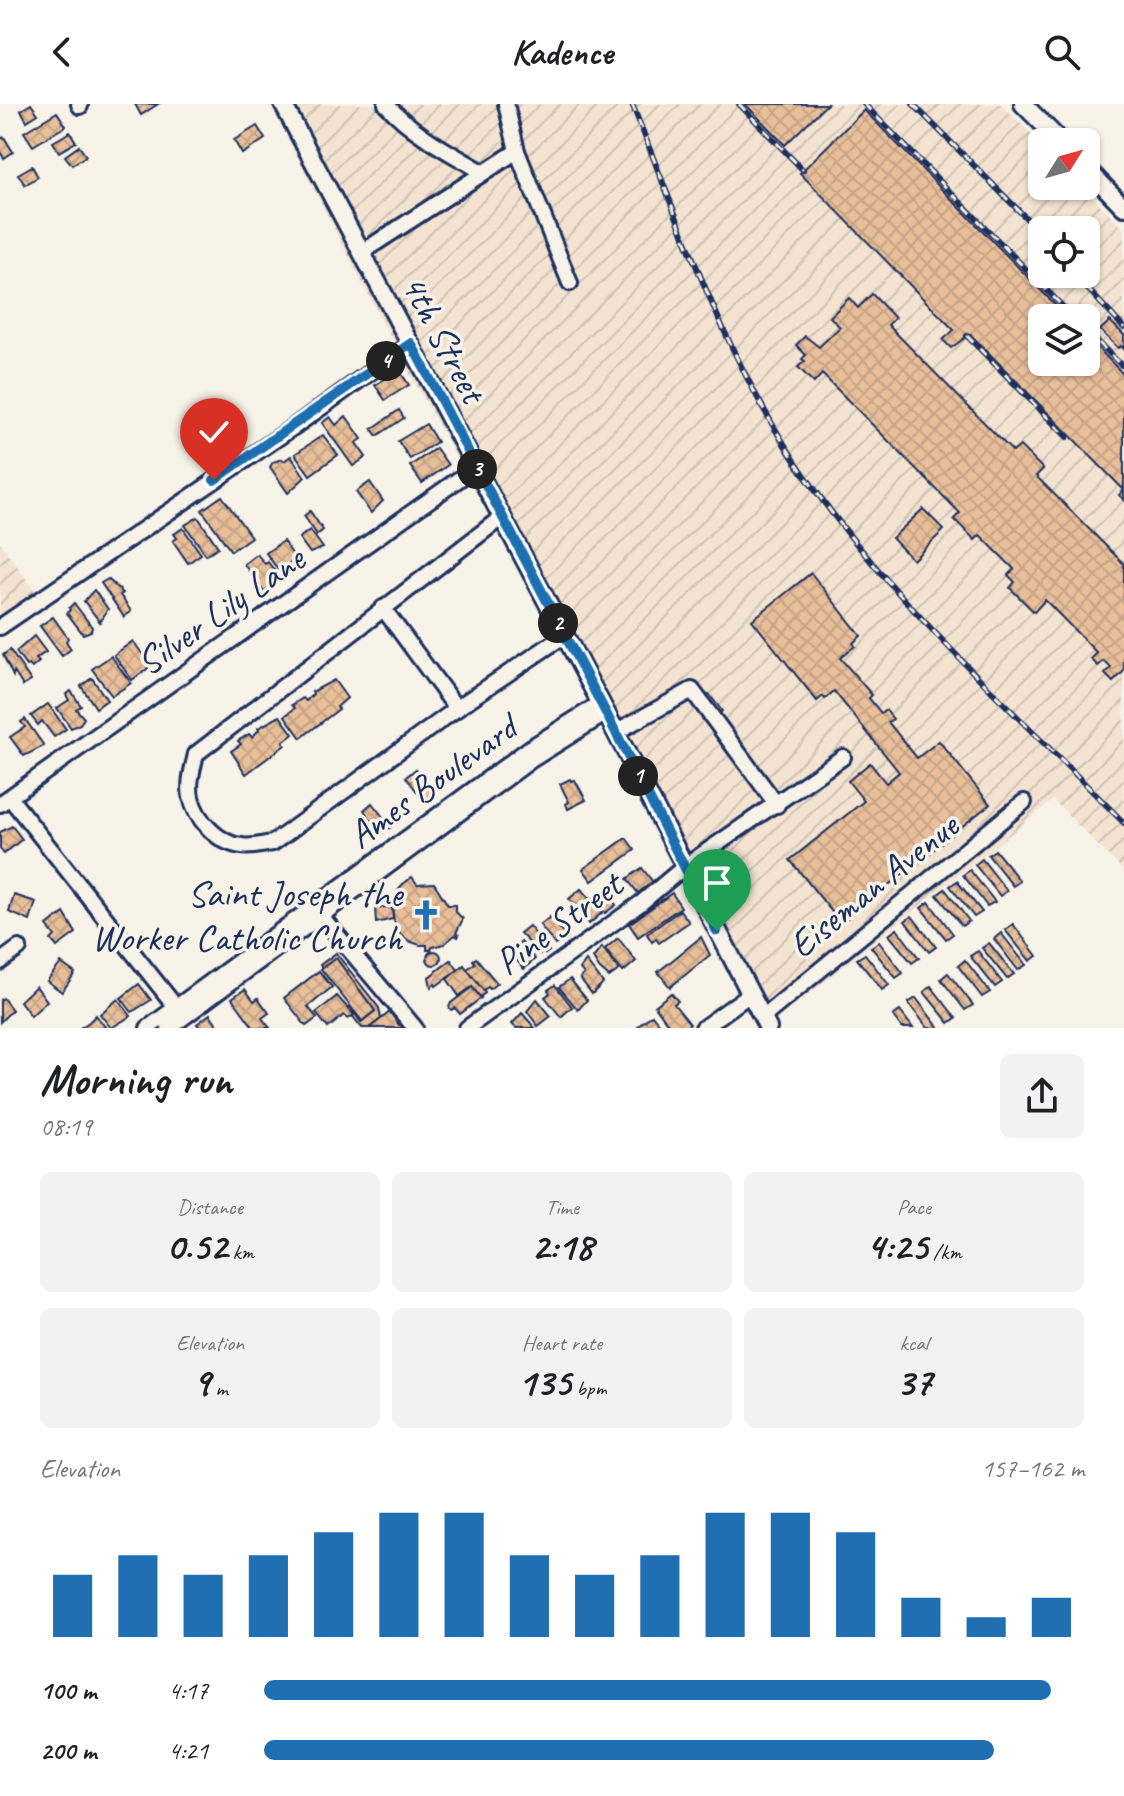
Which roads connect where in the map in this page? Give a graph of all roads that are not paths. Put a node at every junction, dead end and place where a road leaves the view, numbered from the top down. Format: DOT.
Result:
graph roads {
  1 [pos="283,104"];
  2 [pos="386,104"];
  3 [pos="506,104"];
  4 [pos="1023,104"];
  5 [pos="1047,128"];
  6 [pos="517,151"];
  7 [pos="483,172"];
  8 [pos="1100,182"];
  9 [pos="1124,207"];
  10 [pos="362,252"];
  11 [pos="570,283"];
  12 [pos="411,343"];
  13 [pos="476,467"];
  14 [pos="502,517"];
  15 [pos="383,608"];
  16 [pos="0,627"];
  17 [pos="565,635"];
  18 [pos="604,708"];
  19 [pos="457,709"];
  20 [pos="616,732"];
  21 [pos="843,757"];
  22 [pos="5,801"];
  23 [pos="1024,802"];
  24 [pos="777,805"];
  25 [pos="684,867"];
  26 [pos="321,916"];
  27 [pos="19,948"];
  28 [pos="0,962"];
  29 [pos="750,994"];
  30 [pos="176,1007"];
  31 [pos="765,1023"];
  32 [pos="148,1028"];
  33 [pos="169,1028"];
  34 [pos="415,1028"];
  35 [pos="467,1028"];
  36 [pos="703,1028"];
  1 -- 10 [label="main road, 4th Street"];
  2 -- 7 [label="street"];
  3 -- 6 [label="street"];
  4 -- 5 [label="main road"];
  6 -- 7 [label="street"];
  6 -- 11 [label="street"];
  7 -- 10 [label="street"];
  8 -- 9 [label="main road"];
  10 -- 12 [label="main road, 4th Street"];
  12 -- 13 [label="main road, 4th Street"];
  12 -- 16 [label="street"];
  13 -- 14 [label="main road, 4th Street"];
  13 -- 22 [label="street, Silver Lily Lane"];
  14 -- 15 [label="street"];
  14 -- 17 [label="main road, 4th Street"];
  15 -- 19 [label="street"];
  15 -- 19 [label="street"];
  17 -- 18 [label="main road, 4th Street"];
  17 -- 19 [label="street"];
  18 -- 20 [label="main road, 4th Street"];
  18 -- 26 [label="street, Ames Boulevard"];
  18 -- 30 [label="street, Ames Boulevard"];
  20 -- 24 [label="street"];
  20 -- 25 [label="main road, 4th Street"];
  21 -- 24 [label="street, Pine Street"];
  22 -- 30 [label="street"];
  23 -- 31 [label="street, Eiseman Avenue"];
  24 -- 25 [label="street, Pine Street"];
  25 -- 29 [label="main road, 4th Street"];
  25 -- 35 [label="street, Pine Street"];
  26 -- 33 [label="street, Ames Boulevard"];
  26 -- 34 [label="street"];
  27 -- 28 [label="street"];
  29 -- 31 [label="main road, 4th Street"];
  29 -- 36 [label="street"];
  30 -- 32 [label="street, Ames Boulevard"];
}
